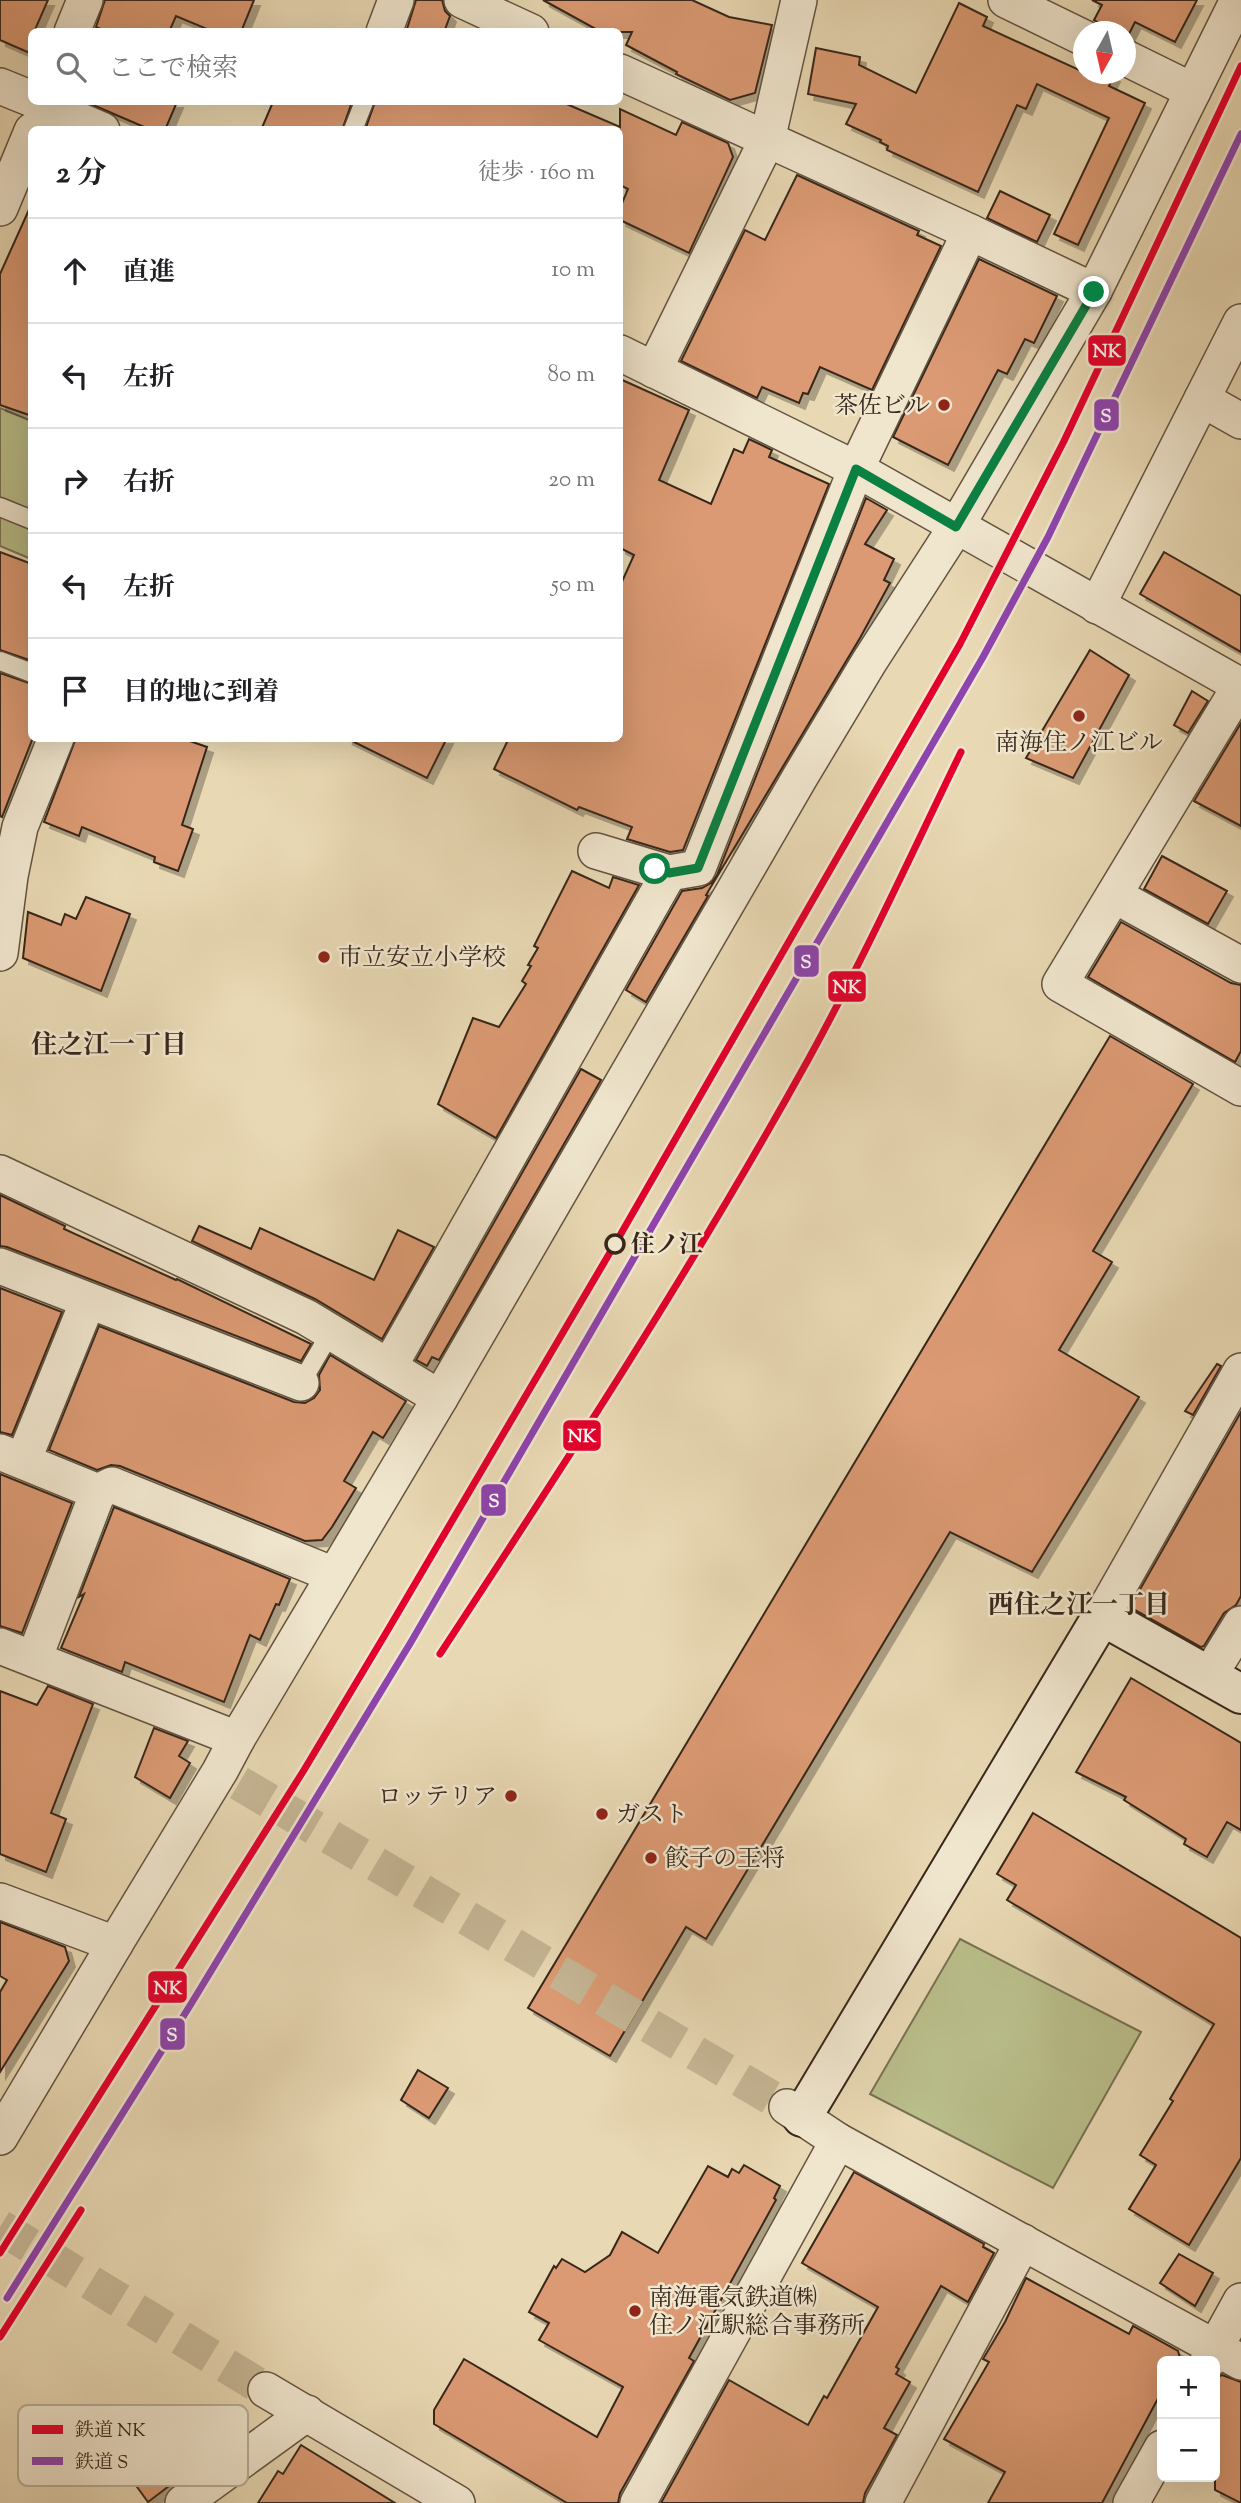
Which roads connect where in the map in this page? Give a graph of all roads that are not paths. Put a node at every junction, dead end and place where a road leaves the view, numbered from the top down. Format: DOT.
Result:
graph roads {
  1 [pos="85,0"];
  2 [pos="396,0"];
  3 [pos="462,0"];
  4 [pos="799,0"];
  5 [pos="1006,0"];
  6 [pos="1238,0"];
  7 [pos="74,28"];
  8 [pos="386,28"];
  9 [pos="522,28"];
  10 [pos="1073,33"];
  11 [pos="1136,63"];
  12 [pos="623,73"];
  13 [pos="0,86"];
  14 [pos="1193,91"];
  15 [pos="363,105"];
  16 [pos="36,111"];
  17 [pos="88,126"];
  18 [pos="355,126"];
  19 [pos="28,133"];
  20 [pos="768,140"];
  21 [pos="0,208"];
  22 [pos="970,232"];
  23 [pos="1094,292"];
  24 [pos="1241,322"];
  25 [pos="623,354"];
  26 [pos="654,370"];
  27 [pos="1202,399"];
  28 [pos="1241,421"];
  29 [pos="856,469"];
  30 [pos="0,507"];
  31 [pos="28,518"];
  32 [pos="956,527"];
  33 [pos="1097,606"];
  34 [pos="0,661"];
  35 [pos="28,672"];
  36 [pos="1241,686"];
  37 [pos="54,742"];
  38 [pos="596,850"];
  39 [pos="669,873"];
  40 [pos="5,874"];
  41 [pos="1114,895"];
  42 [pos="0,953"];
  43 [pos="1241,965"];
  44 [pos="1241,1088"];
  45 [pos="0,1173"];
  46 [pos="0,1266"];
  47 [pos="88,1301"];
  48 [pos="331,1332"];
  49 [pos="389,1367"];
  50 [pos="1241,1371"];
  51 [pos="301,1383"];
  52 [pos="440,1398"];
  53 [pos="11,1457"];
  54 [pos="98,1492"];
  55 [pos="334,1575"];
  56 [pos="1102,1616"];
  57 [pos="1241,1624"];
  58 [pos="0,1646"];
  59 [pos="34,1659"];
  60 [pos="1225,1685"];
  61 [pos="237,1739"];
  62 [pos="0,1901"];
  63 [pos="114,1944"];
  64 [pos="794,2112"];
  65 [pos="0,2137"];
  66 [pos="838,2141"];
  67 [pos="1023,2242"];
  68 [pos="1241,2301"];
  69 [pos="1221,2357"];
  70 [pos="266,2390"];
  71 [pos="307,2413"];
  72 [pos="248,2456"];
  73 [pos="1157,2457"];
  74 [pos="206,2486"];
  75 [pos="183,2503"];
  76 [pos="457,2503"];
  77 [pos="638,2503"];
  78 [pos="883,2503"];
  79 [pos="1131,2503"];
  1 -- 7 [label="street"];
  2 -- 8 [label="street"];
  3 -- 9 [label="street"];
  4 -- 20 [label="street"];
  5 -- 10 [label="street"];
  6 -- 14 [label="street"];
  11 -- 14 [label="street"];
  12 -- 20 [label="street"];
  13 -- 16 [label="street"];
  14 -- 23 [label="street"];
  15 -- 18 [label="lane"];
  16 -- 17 [label="street"];
  19 -- 21 [label="street"];
  20 -- 22 [label="street"];
  20 -- 26 [label="street"];
  22 -- 23 [label="street"];
  22 -- 29 [label="street"];
  23 -- 32 [label="street"];
  24 -- 27 [label="street"];
  25 -- 26 [label="street"];
  26 -- 29 [label="street"];
  27 -- 28 [label="street"];
  27 -- 33 [label="street"];
  29 -- 32 [label="street"];
  29 -- 39 [label="street"];
  30 -- 31 [label="lane"];
  32 -- 33 [label="street"];
  32 -- 52 [label="street"];
  33 -- 36 [label="street"];
  34 -- 35 [label="lane"];
  36 -- 41 [label="street"];
  37 -- 40 [label="street"];
  38 -- 39 [label="street"];
  39 -- 49 [label="street"];
  40 -- 42 [label="street"];
  41 -- 43 [label="street"];
  41 -- 44 [label="street"];
  45 -- 48 [label="street"];
  46 -- 47 [label="street"];
  47 -- 51 [label="street"];
  47 -- 53 [label="street"];
  48 -- 49 [label="street"];
  48 -- 51 [label="lane"];
  49 -- 52 [label="street"];
  50 -- 56 [label="street"];
  52 -- 55 [label="street"];
  53 -- 54 [label="street"];
  54 -- 55 [label="street"];
  54 -- 59 [label="street"];
  55 -- 61 [label="street"];
  56 -- 60 [label="street"];
  56 -- 64 [label="street"];
  57 -- 60 [label="street"];
  58 -- 59 [label="street"];
  59 -- 61 [label="street"];
  61 -- 63 [label="street"];
  62 -- 63 [label="street"];
  63 -- 65 [label="street"];
  64 -- 66 [label="street"];
  66 -- 67 [label="street"];
  66 -- 77 [label="street"];
  67 -- 69 [label="street"];
  67 -- 78 [label="street"];
  68 -- 69 [label="street"];
  70 -- 71 [label="street"];
  71 -- 72 [label="street"];
  71 -- 76 [label="street"];
  73 -- 79 [label="street"];
  74 -- 75 [label="street"];
}
